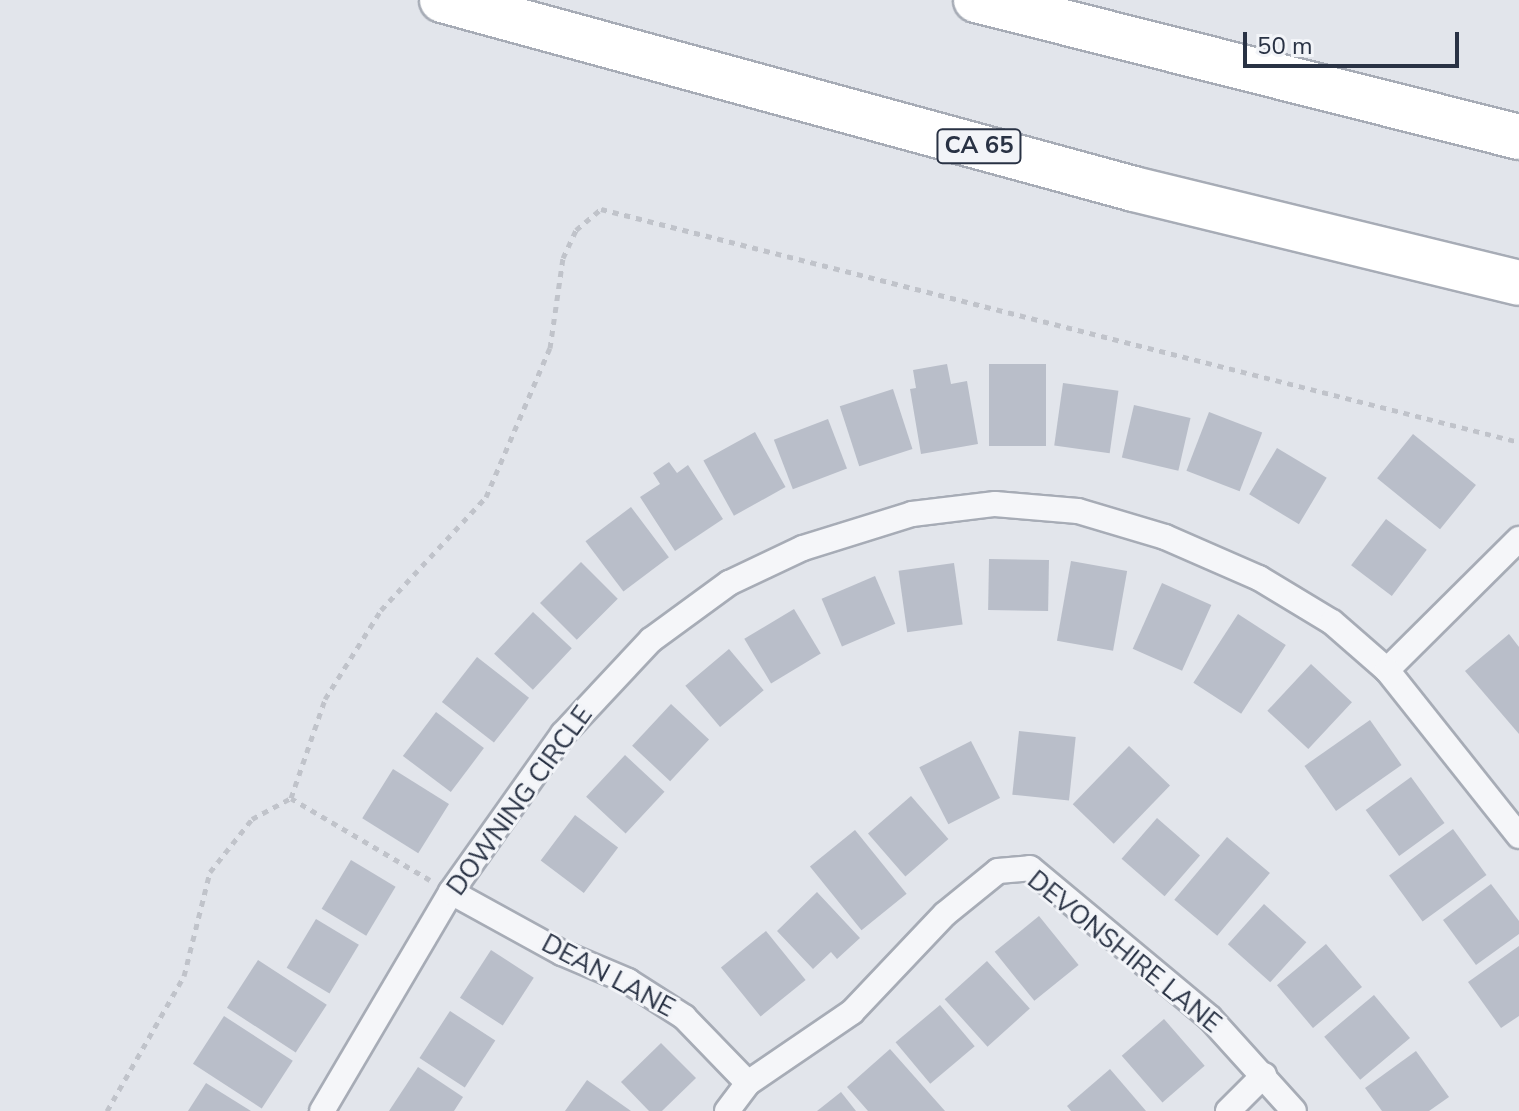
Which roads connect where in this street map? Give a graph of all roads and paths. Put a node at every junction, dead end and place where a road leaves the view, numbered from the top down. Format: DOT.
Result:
graph roads {
  1 [pos="442,0"];
  2 [pos="976,0"];
  3 [pos="1519,137"];
  4 [pos="1519,283"];
  5 [pos="1519,442"];
  6 [pos="1519,539"];
  7 [pos="1387,670"];
  8 [pos="291,798"];
  9 [pos="1519,836"];
  10 [pos="451,892"];
  11 [pos="1264,1075"];
  12 [pos="748,1083"];
  13 [pos="107,1111"];
  14 [pos="322,1111"];
  15 [pos="727,1111"];
  16 [pos="1228,1111"];
  17 [pos="1294,1111"];
  1 -- 4 [label="highway, CA 65"];
  2 -- 3 [label="highway"];
  5 -- 8 [label="path"];
  6 -- 7 [label="street"];
  7 -- 9 [label="street, DOWNING CIRCLE"];
  7 -- 10 [label="street, DOWNING CIRCLE"];
  8 -- 10 [label="path"];
  8 -- 13 [label="path"];
  10 -- 12 [label="street, DEAN LANE"];
  10 -- 14 [label="street, DOWNING CIRCLE"];
  11 -- 12 [label="street, DEVONSHIRE LANE"];
  11 -- 16 [label="street"];
  11 -- 17 [label="street, DEVONSHIRE LANE"];
  12 -- 15 [label="street, DEVONSHIRE LANE"];
}
